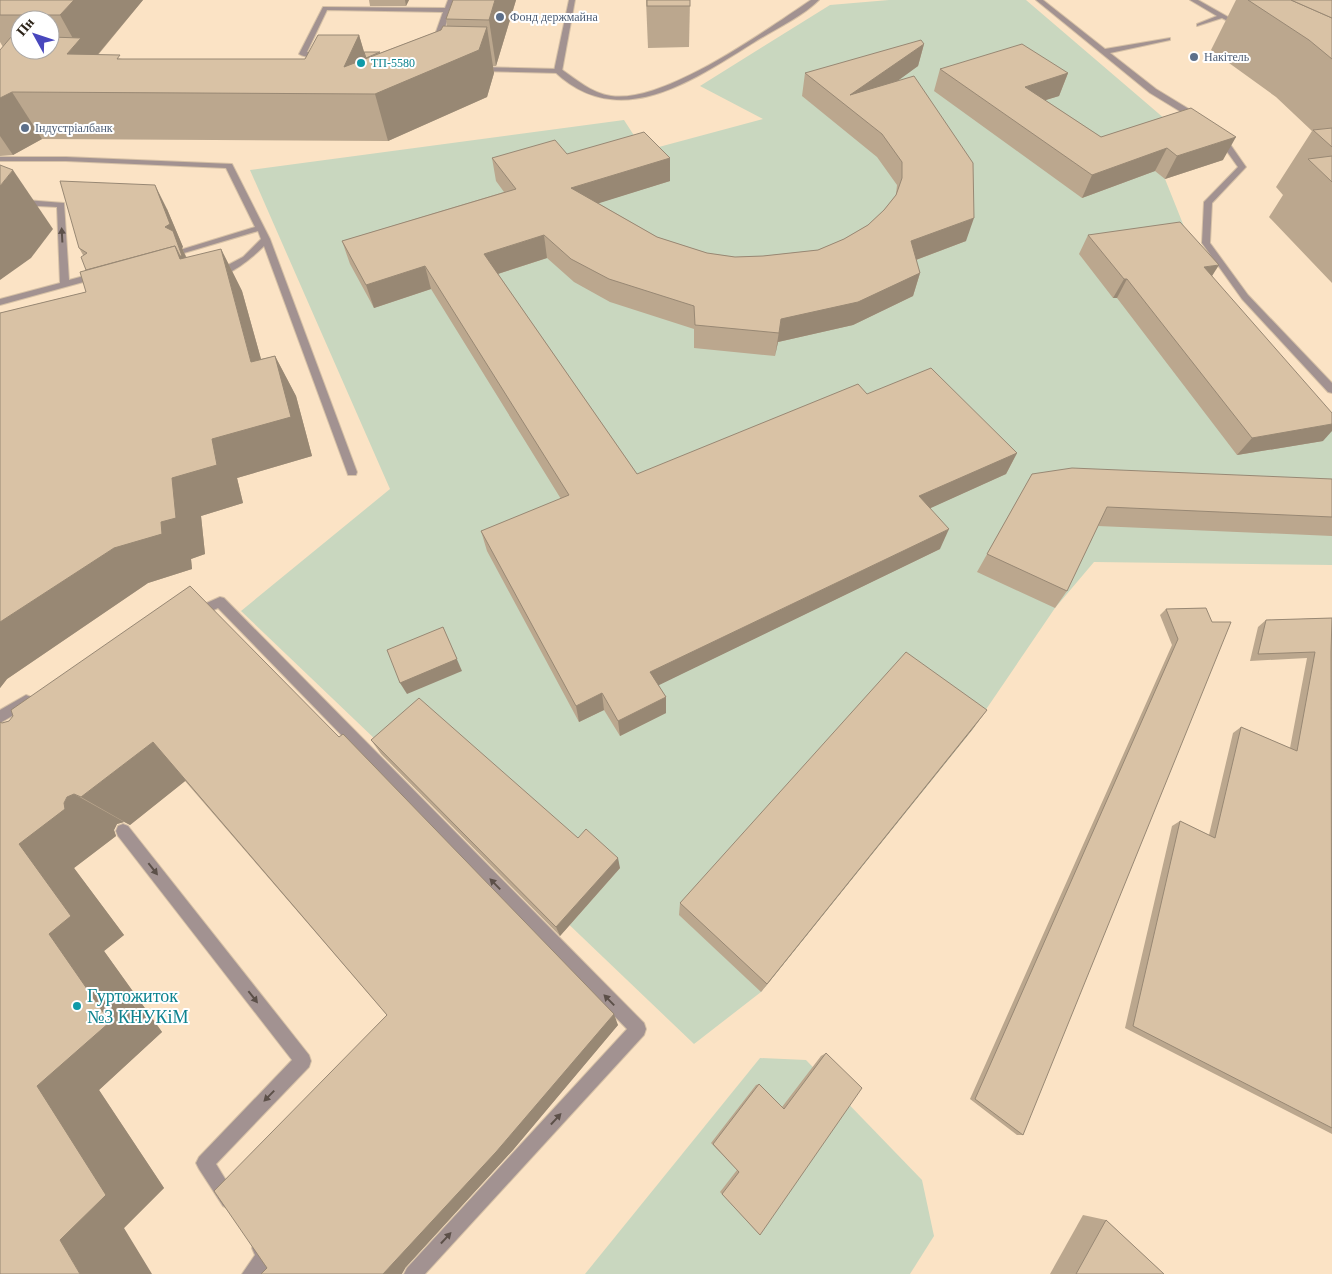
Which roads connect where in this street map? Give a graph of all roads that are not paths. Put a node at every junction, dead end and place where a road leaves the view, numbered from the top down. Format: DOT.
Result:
graph roads {
  1 [pos="451,0"];
  2 [pos="572,0"];
  3 [pos="816,0"];
  4 [pos="1039,0"];
  5 [pos="1193,0"];
  6 [pos="448,10"];
  7 [pos="1222,16"];
  8 [pos="1199,25"];
  9 [pos="1247,29"];
  10 [pos="1168,39"];
  11 [pos="1104,52"];
  12 [pos="332,55"];
  13 [pos="431,58"];
  14 [pos="467,69"];
  15 [pos="558,71"];
  16 [pos="0,159"];
  17 [pos="0,201"];
  18 [pos="260,228"];
  19 [pos="266,239"];
  20 [pos="184,250"];
  21 [pos="95,276"];
  22 [pos="212,277"];
  23 [pos="65,284"];
  24 [pos="0,302"];
  25 [pos="1332,389"];
  26 [pos="352,472"];
  27 [pos="184,620"];
  28 [pos="35,697"];
  29 [pos="0,717"];
  30 [pos="123,831"];
  31 [pos="241,1217"];
  32 [pos="251,1233"];
  33 [pos="251,1274"];
  34 [pos="413,1274"];
  1 -- 6 [label="street"];
  2 -- 15 [label="street"];
  3 -- 15 [label="street"];
  4 -- 11 [label="street"];
  5 -- 7 [label="street"];
  6 -- 12 [label="street"];
  6 -- 13 [label="street"];
  7 -- 8 [label="street"];
  7 -- 9 [label="street"];
  10 -- 11 [label="street"];
  11 -- 25 [label="street"];
  14 -- 15 [label="street"];
  16 -- 18 [label="street"];
  23 -- 17 [label="street, one-way"];
  18 -- 19 [label="street"];
  18 -- 20 [label="street"];
  19 -- 22 [label="street"];
  19 -- 26 [label="street"];
  21 -- 23 [label="street"];
  23 -- 24 [label="street"];
  34 -- 27 [label="street, one-way"];
  28 -- 29 [label="street"];
  30 -- 31 [label="street, one-way"];
  32 -- 33 [label="street"];
}
